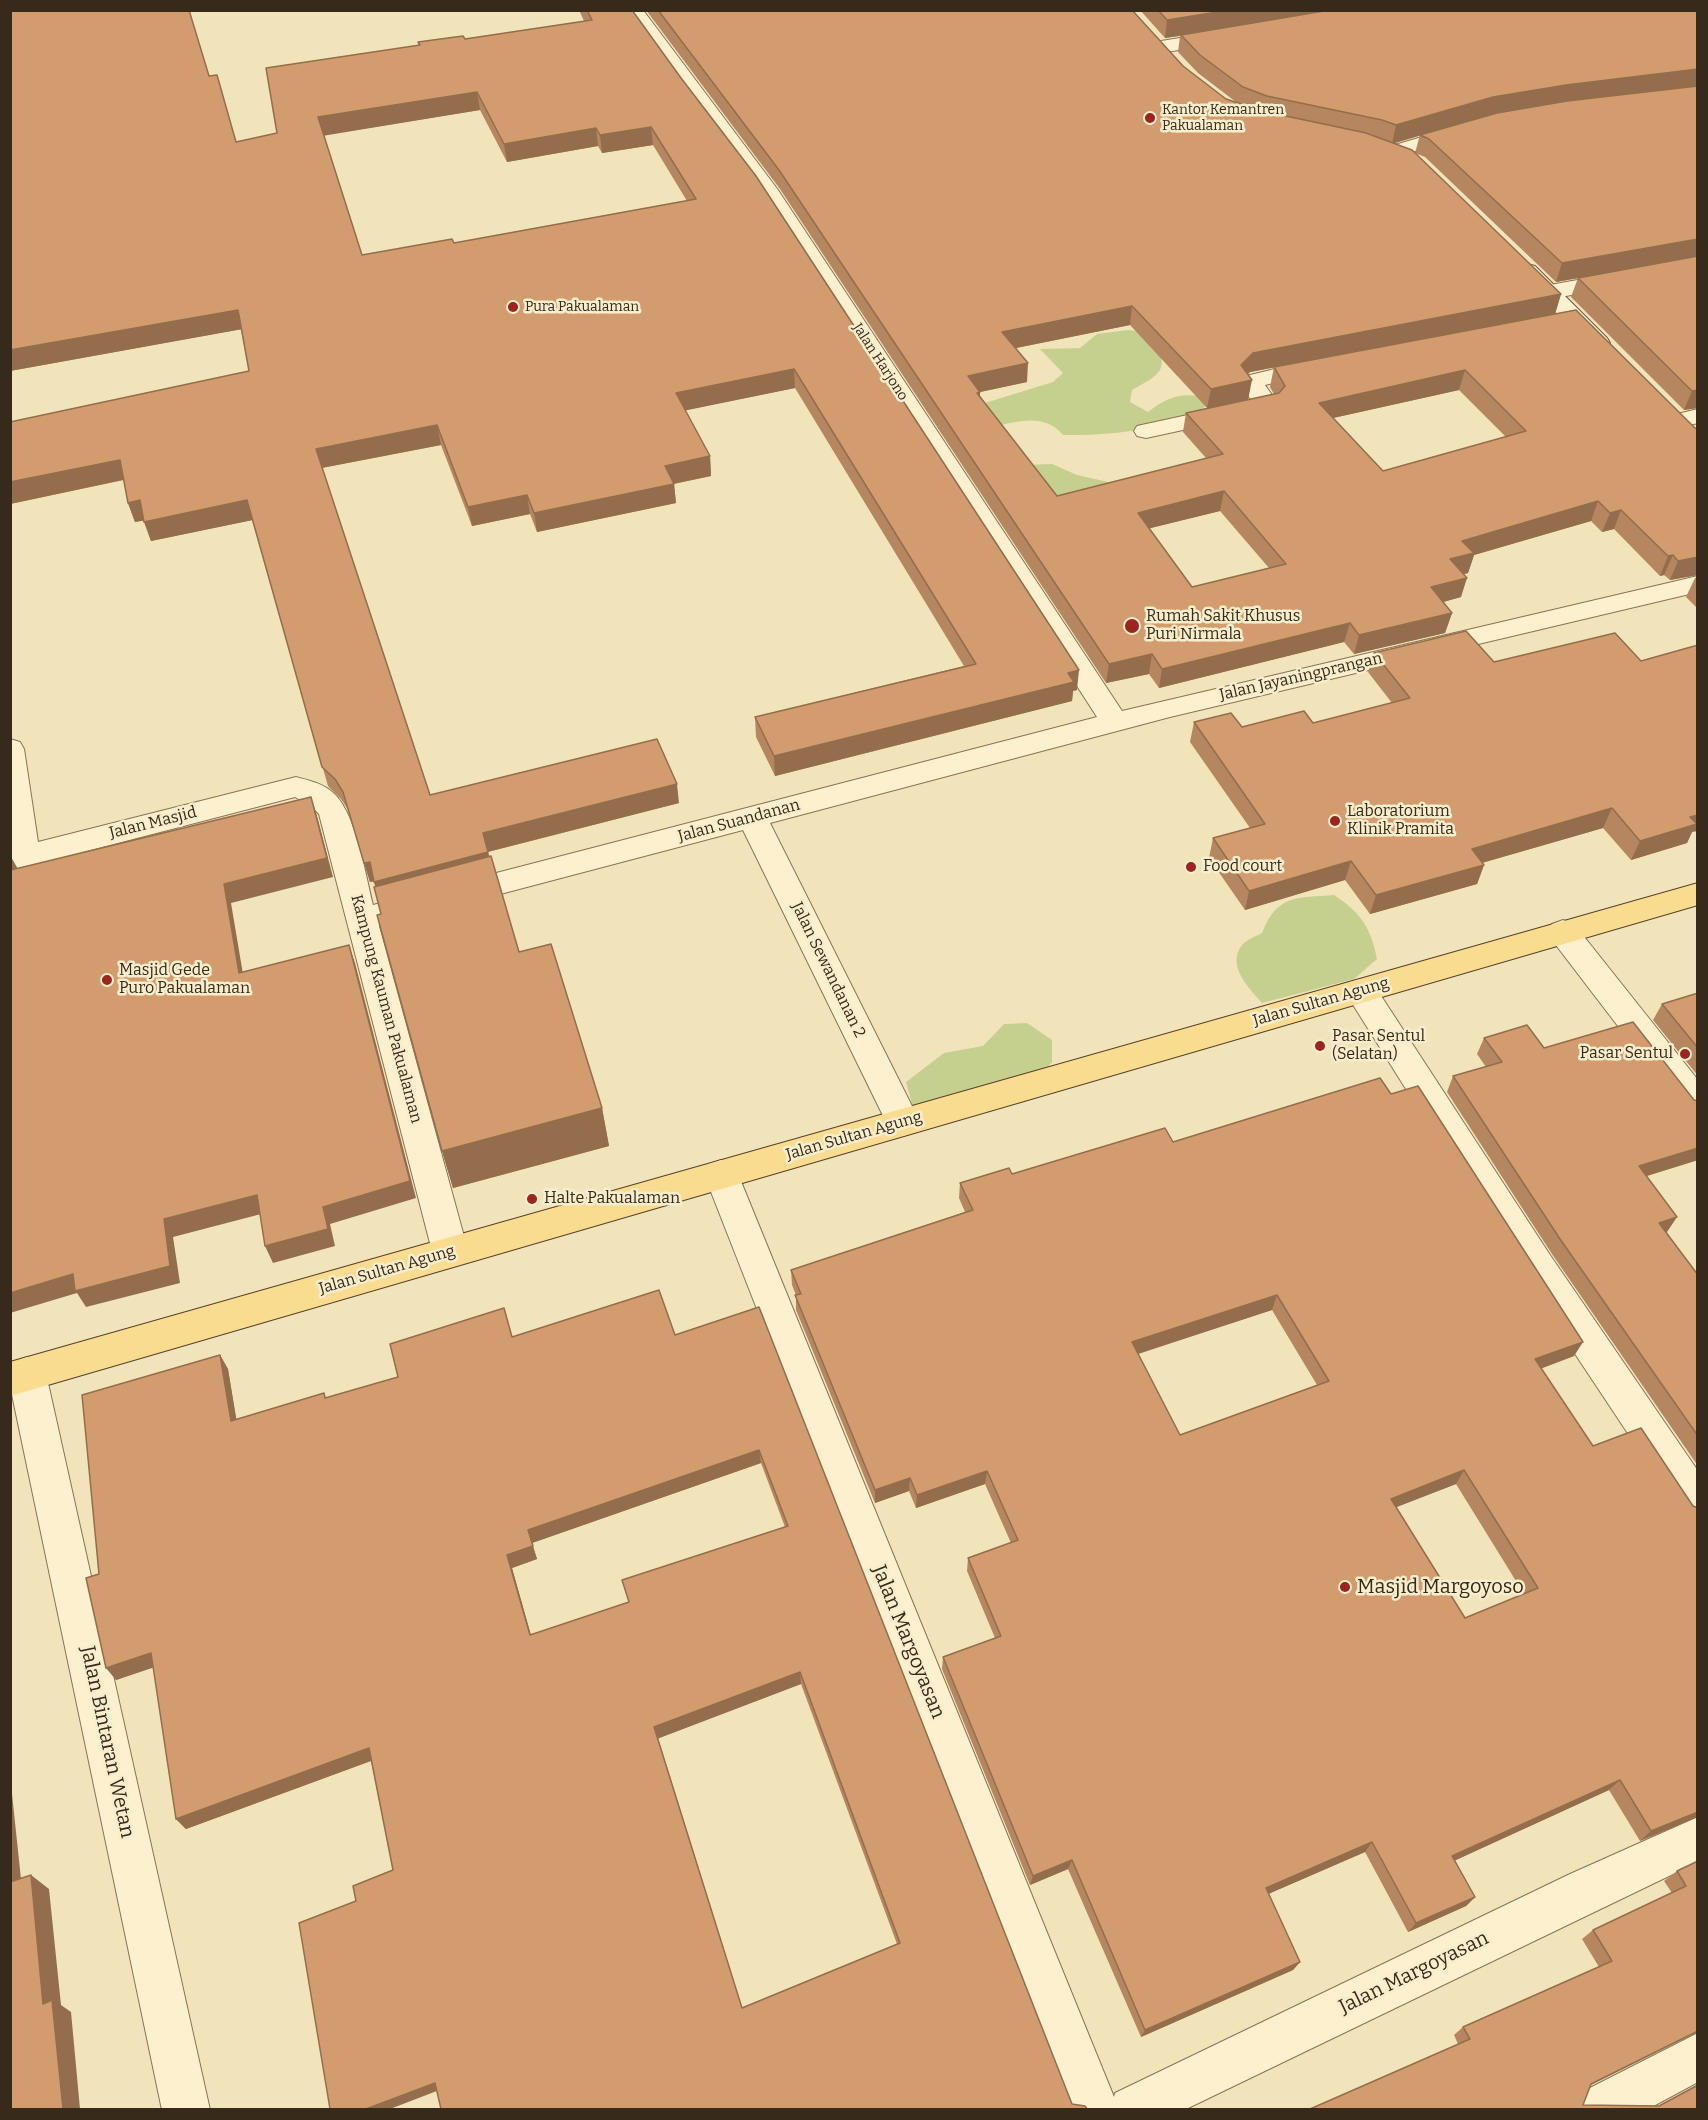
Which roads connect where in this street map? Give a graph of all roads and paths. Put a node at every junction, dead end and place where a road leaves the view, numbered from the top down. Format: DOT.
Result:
graph roads {
  1 [pos="633,10"];
  2 [pos="1242,34"];
  3 [pos="1161,47"];
  4 [pos="1478,126"];
  5 [pos="1416,163"];
  6 [pos="1516,260"];
  7 [pos="1698,264"];
  8 [pos="1550,292"];
  9 [pos="1575,318"];
  10 [pos="1552,323"];
  11 [pos="1614,358"];
  12 [pos="1337,362"];
  13 [pos="1146,431"];
  14 [pos="1698,584"];
  15 [pos="1115,723"];
  16 [pos="10,748"];
  17 [pos="296,787"];
  18 [pos="752,817"];
  19 [pos="18,858"];
  20 [pos="1698,894"];
  21 [pos="362,919"];
  22 [pos="1563,932"];
  23 [pos="1361,991"];
  24 [pos="1698,1105"];
  25 [pos="903,1122"];
  26 [pos="721,1174"];
  27 [pos="450,1251"];
  28 [pos="19,1377"];
  29 [pos="1698,1505"];
  30 [pos="1694,1848"];
  31 [pos="1698,2056"];
  32 [pos="186,2109"];
  33 [pos="1095,2109"];
  34 [pos="1132,2109"];
  35 [pos="1597,2109"];
  1 -- 15 [label="street, Jalan Harjono"];
  2 -- 3 [label="street"];
  4 -- 5 [label="street"];
  6 -- 8 [label="street"];
  7 -- 8 [label="street"];
  8 -- 9 [label="street"];
  9 -- 10 [label="street"];
  9 -- 11 [label="street"];
  12 -- 13 [label="street"];
  14 -- 15 [label="street, Jalan Jayaningprangan"];
  15 -- 18 [label="street, Jalan Suandanan"];
  16 -- 19 [label="street"];
  17 -- 19 [label="street, Jalan Masjid"];
  17 -- 21 [label="street, Kampung Kauman Pakualaman"];
  18 -- 21 [label="street, Jalan Suandanan"];
  18 -- 25 [label="street, Jalan Sewandanan 2"];
  20 -- 22 [label="main road, Jalan Sultan Agung"];
  21 -- 27 [label="street, Kampung Kauman Pakualaman"];
  22 -- 23 [label="main road, Jalan Sultan Agung"];
  22 -- 24 [label="street"];
  23 -- 25 [label="main road, Jalan Sultan Agung"];
  23 -- 29 [label="street"];
  25 -- 26 [label="main road, Jalan Sultan Agung"];
  26 -- 27 [label="main road, Jalan Sultan Agung"];
  26 -- 33 [label="street, Jalan Margoyasan"];
  27 -- 28 [label="main road, Jalan Sultan Agung"];
  28 -- 32 [label="street, Jalan Bintaran Wetan"];
  30 -- 34 [label="street, Jalan Margoyasan"];
  31 -- 35 [label="street"];
}
